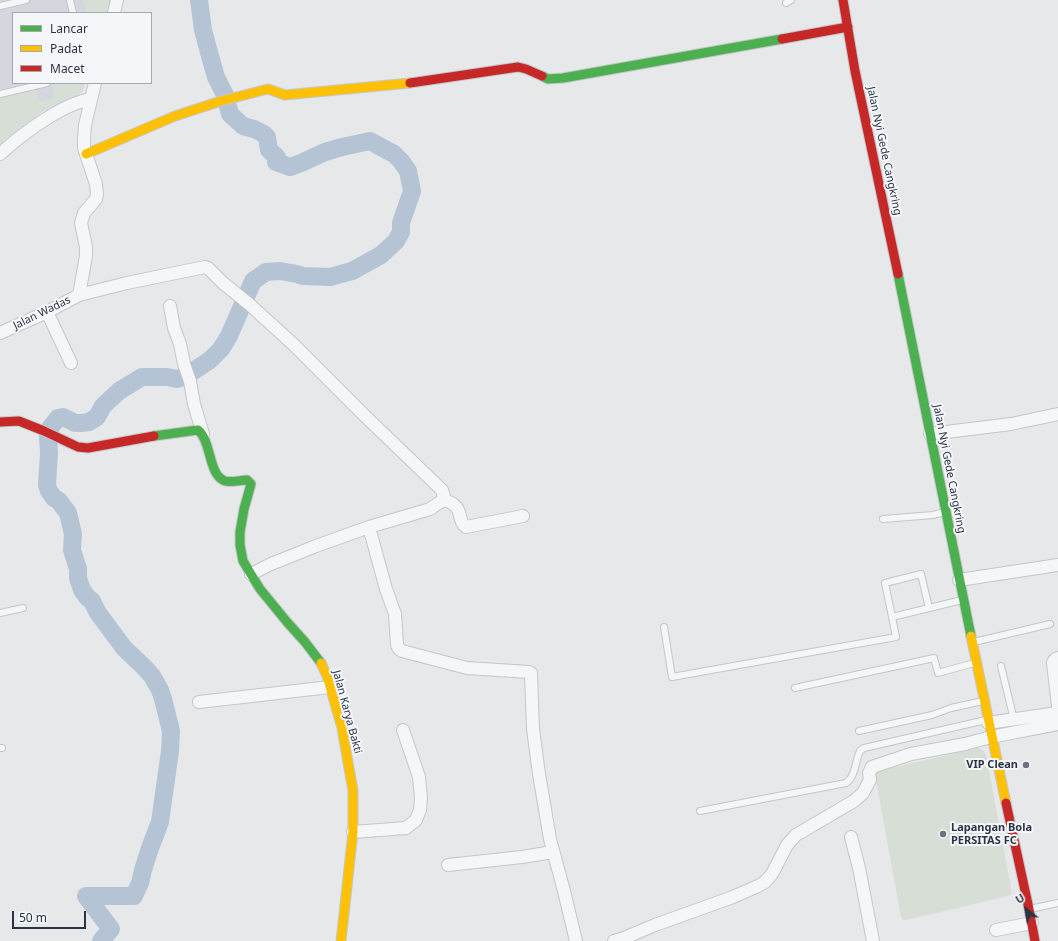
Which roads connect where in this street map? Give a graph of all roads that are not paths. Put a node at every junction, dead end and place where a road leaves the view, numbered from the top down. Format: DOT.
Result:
graph roads {
  1 [pos="26,0"];
  2 [pos="70,0"];
  3 [pos="117,0"];
  4 [pos="843,0"];
  5 [pos="0,6"];
  6 [pos="73,12"];
  7 [pos="114,12"];
  8 [pos="848,27"];
  9 [pos="43,84"];
  10 [pos="95,84"];
  11 [pos="0,94"];
  12 [pos="91,99"];
  13 [pos="0,154"];
  14 [pos="86,154"];
  15 [pos="79,295"];
  16 [pos="170,306"];
  17 [pos="48,312"];
  18 [pos="0,333"];
  19 [pos="72,363"];
  20 [pos="1058,414"];
  21 [pos="0,422"];
  22 [pos="203,434"];
  23 [pos="930,434"];
  24 [pos="443,500"];
  25 [pos="945,512"];
  26 [pos="523,516"];
  27 [pos="883,519"];
  28 [pos="369,527"];
  29 [pos="1058,565"];
  30 [pos="251,574"];
  31 [pos="959,580"];
  32 [pos="963,600"];
  33 [pos="23,608"];
  34 [pos="929,608"];
  35 [pos="0,613"];
  36 [pos="892,617"];
  37 [pos="1050,624"];
  38 [pos="664,627"];
  39 [pos="972,642"];
  40 [pos="1058,658"];
  41 [pos="976,663"];
  42 [pos="1001,666"];
  43 [pos="330,687"];
  44 [pos="795,688"];
  45 [pos="984,701"];
  46 [pos="200,702"];
  47 [pos="1058,706"];
  48 [pos="1058,713"];
  49 [pos="1020,719"];
  50 [pos="988,722"];
  51 [pos="1058,724"];
  52 [pos="403,730"];
  53 [pos="1028,730"];
  54 [pos="859,731"];
  55 [pos="991,737"];
  56 [pos="700,811"];
  57 [pos="353,832"];
  58 [pos="851,837"];
  59 [pos="553,852"];
  60 [pos="448,865"];
  61 [pos="1058,904"];
  62 [pos="1029,909"];
  63 [pos="1032,923"];
  64 [pos="996,930"];
  65 [pos="341,941"];
  66 [pos="576,941"];
  67 [pos="614,941"];
  68 [pos="873,941"];
  69 [pos="1035,941"];
  1 -- 5 [label="lane"];
  2 -- 6 [label="lane"];
  3 -- 7 [label="street"];
  4 -- 8 [label="street, Jalan Nyi Gede Cangkring"];
  8 -- 14 [label="street"];
  8 -- 23 [label="street, Jalan Nyi Gede Cangkring"];
  9 -- 11 [label="lane"];
  10 -- 12 [label="street, Jalan Wadas"];
  12 -- 13 [label="street"];
  12 -- 14 [label="street, Jalan Wadas"];
  14 -- 15 [label="street, Jalan Wadas"];
  15 -- 17 [label="street, Jalan Wadas"];
  15 -- 24 [label="street"];
  16 -- 22 [label="street"];
  17 -- 18 [label="street, Jalan Wadas"];
  17 -- 19 [label="street"];
  20 -- 23 [label="street"];
  21 -- 22 [label="street"];
  22 -- 30 [label="street, Jalan Karya Bakti"];
  23 -- 25 [label="street, Jalan Nyi Gede Cangkring"];
  24 -- 26 [label="street"];
  24 -- 28 [label="street"];
  25 -- 27 [label="lane"];
  25 -- 31 [label="street, Jalan Nyi Gede Cangkring"];
  28 -- 30 [label="street"];
  28 -- 59 [label="street"];
  29 -- 31 [label="street"];
  30 -- 43 [label="street, Jalan Karya Bakti"];
  31 -- 32 [label="street, Jalan Nyi Gede Cangkring"];
  32 -- 34 [label="lane"];
  32 -- 39 [label="street, Jalan Nyi Gede Cangkring"];
  33 -- 35 [label="lane"];
  34 -- 36 [label="lane"];
  34 -- 36 [label="lane"];
  36 -- 38 [label="lane"];
  37 -- 39 [label="lane"];
  39 -- 41 [label="street, Jalan Nyi Gede Cangkring"];
  40 -- 47 [label="street"];
  41 -- 44 [label="lane"];
  41 -- 45 [label="street, Jalan Nyi Gede Cangkring"];
  42 -- 49 [label="lane"];
  43 -- 46 [label="street"];
  43 -- 57 [label="street, Jalan Karya Bakti"];
  45 -- 50 [label="street, Jalan Nyi Gede Cangkring"];
  45 -- 54 [label="lane"];
  48 -- 49 [label="street"];
  49 -- 50 [label="street"];
  49 -- 53 [label="street"];
  50 -- 55 [label="street, Jalan Nyi Gede Cangkring"];
  50 -- 56 [label="lane"];
  51 -- 53 [label="street"];
  52 -- 57 [label="street"];
  53 -- 55 [label="street"];
  55 -- 62 [label="street, Jalan Nyi Gede Cangkring"];
  55 -- 67 [label="street"];
  57 -- 65 [label="street, Jalan Karya Bakti"];
  58 -- 68 [label="street"];
  59 -- 60 [label="street"];
  59 -- 66 [label="street"];
  61 -- 62 [label="lane"];
  62 -- 63 [label="street, Jalan Nyi Gede Cangkring"];
  63 -- 64 [label="street"];
  63 -- 69 [label="street, Jalan Nyi Gede Cangkring"];
}
